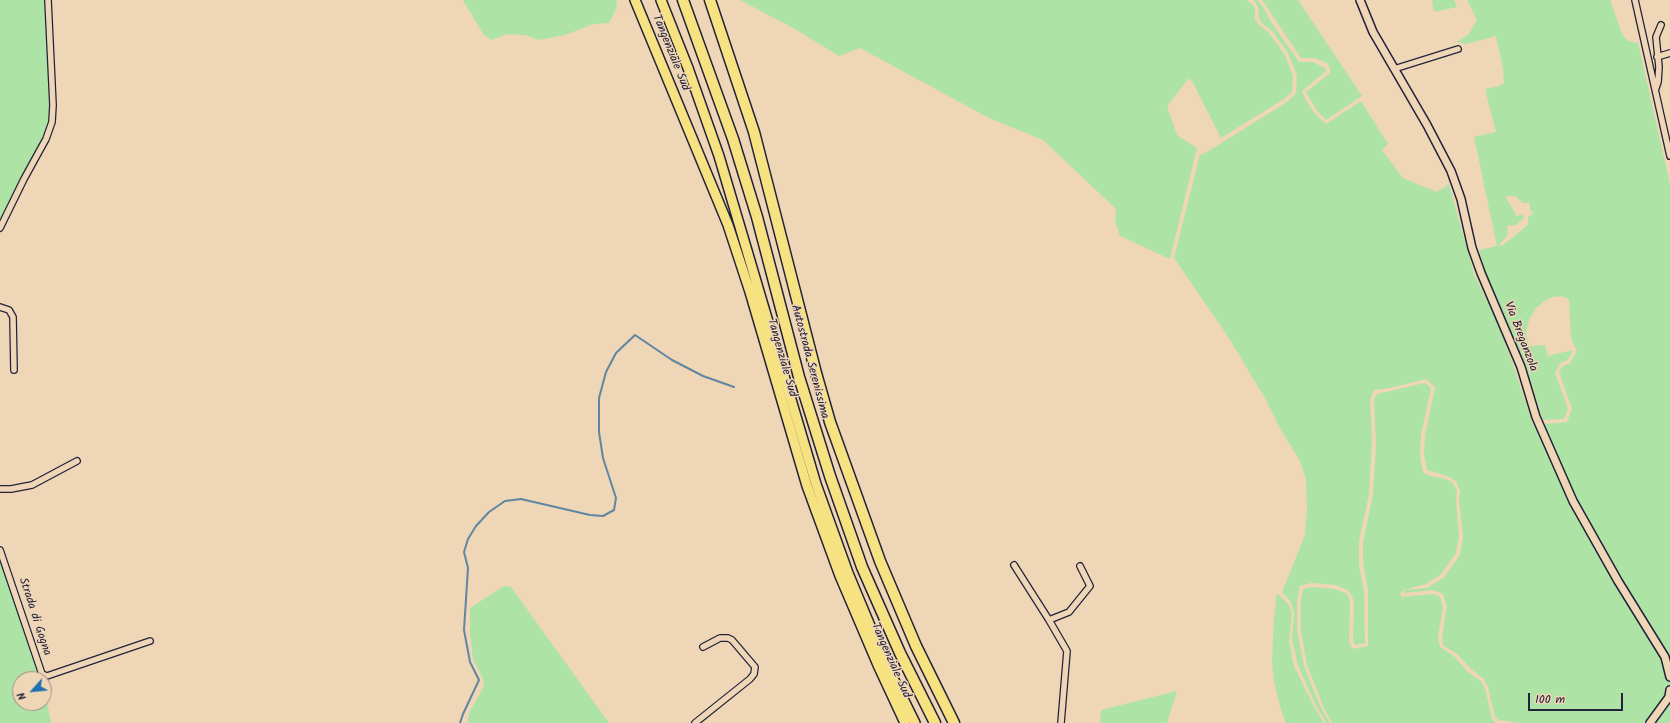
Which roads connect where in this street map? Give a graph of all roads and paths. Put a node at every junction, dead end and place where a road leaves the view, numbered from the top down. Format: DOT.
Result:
graph roads {
  1 [pos="48,0"];
  2 [pos="635,0"];
  3 [pos="661,0"];
  4 [pos="683,0"];
  5 [pos="710,0"];
  6 [pos="1360,0"];
  7 [pos="1634,0"];
  8 [pos="1661,26"];
  9 [pos="1458,49"];
  10 [pos="1670,53"];
  11 [pos="1657,57"];
  12 [pos="1394,69"];
  13 [pos="1656,88"];
  14 [pos="1670,156"];
  15 [pos="0,228"];
  16 [pos="0,307"];
  17 [pos="14,370"];
  18 [pos="77,461"];
  19 [pos="0,489"];
  20 [pos="0,550"];
  21 [pos="1014,565"];
  22 [pos="1080,566"];
  23 [pos="1049,620"];
  24 [pos="150,641"];
  25 [pos="703,647"];
  26 [pos="1670,677"];
  27 [pos="1670,690"];
  28 [pos="695,723"];
  29 [pos="906,723"];
  30 [pos="915,723"];
  31 [pos="934,723"];
  32 [pos="954,723"];
  33 [pos="1061,723"];
  34 [pos="1650,723"];
  1 -- 15 [label="street"];
  2 -- 29 [label="highway, Tangenziale Sud"];
  3 -- 30 [label="highway, Tangenziale Sud"];
  4 -- 31 [label="highway, Autostrada Serenissima"];
  5 -- 32 [label="highway, Autostrada Serenissima"];
  6 -- 12 [label="street, Via Breganzola"];
  7 -- 13 [label="street"];
  8 -- 11 [label="street"];
  9 -- 12 [label="street"];
  10 -- 11 [label="street"];
  11 -- 13 [label="street"];
  12 -- 26 [label="street, Via Breganzola"];
  13 -- 14 [label="street"];
  16 -- 17 [label="street"];
  18 -- 19 [label="street"];
  20 -- 24 [label="street, Strada di Gogna"];
  21 -- 23 [label="street"];
  22 -- 23 [label="street"];
  23 -- 33 [label="street"];
  25 -- 28 [label="street"];
  27 -- 34 [label="street"];
}
